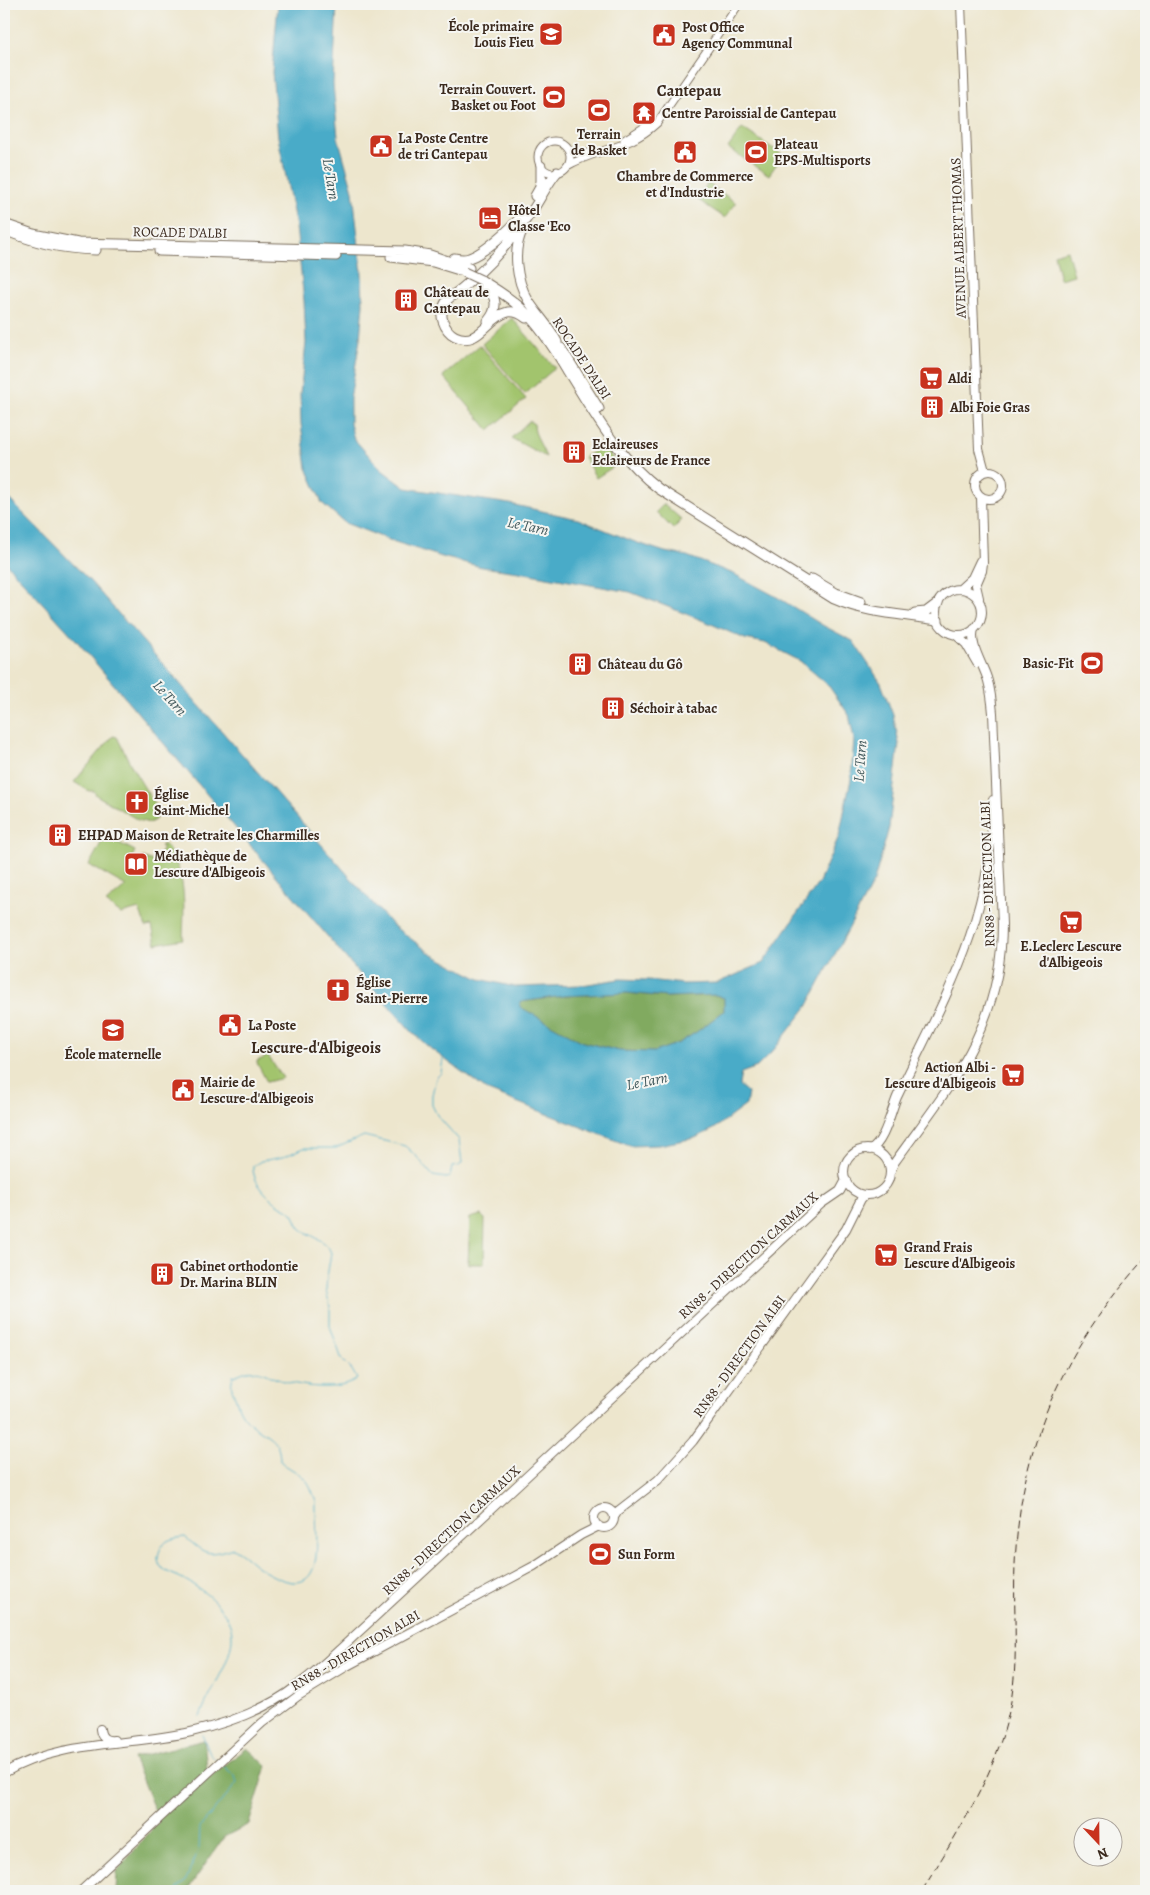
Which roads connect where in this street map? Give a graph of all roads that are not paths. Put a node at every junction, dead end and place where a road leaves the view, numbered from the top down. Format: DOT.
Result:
graph roads {
  1 [pos="734,4"];
  2 [pos="739,4"];
  3 [pos="961,4"];
  4 [pos="568,149"];
  5 [pos="541,166"];
  6 [pos="567,166"];
  7 [pos="557,172"];
  8 [pos="545,181"];
  9 [pos="4,224"];
  10 [pos="4,230"];
  11 [pos="272,251"];
  12 [pos="405,252"];
  13 [pos="391,254"];
  14 [pos="466,271"];
  15 [pos="482,280"];
  16 [pos="454,294"];
  17 [pos="556,342"];
  18 [pos="577,386"];
  19 [pos="985,471"];
  20 [pos="981,497"];
  21 [pos="983,552"];
  22 [pos="960,588"];
  23 [pos="979,600"];
  24 [pos="938,603"];
  25 [pos="938,620"];
  26 [pos="974,629"];
  27 [pos="956,635"];
  28 [pos="870,1150"];
  29 [pos="890,1173"];
  30 [pos="846,1180"];
  31 [pos="865,1195"];
  32 [pos="614,1517"];
  33 [pos="599,1526"];
  34 [pos="208,1727"];
  35 [pos="109,1740"];
  36 [pos="92,1742"];
  37 [pos="34,1759"];
  38 [pos="4,1773"];
  39 [pos="81,1891"];
  1 -- 4 [label="main road"];
  2 -- 6 [label="main road"];
  3 -- 19 [label="main road, AVENUE ALBERT THOMAS"];
  4 -- 5 [label="main road"];
  4 -- 6 [label="main road"];
  5 -- 7 [label="main road"];
  5 -- 8 [label="highway"];
  6 -- 7 [label="main road"];
  7 -- 8 [label="highway"];
  8 -- 12 [label="highway"];
  8 -- 16 [label="highway"];
  8 -- 17 [label="highway"];
  9 -- 11 [label="highway, ROCADE D'ALBI"];
  10 -- 11 [label="highway, ROCADE D'ALBI"];
  11 -- 13 [label="highway, ROCADE D'ALBI"];
  12 -- 13 [label="highway, ROCADE D'ALBI"];
  12 -- 14 [label="highway, ROCADE D'ALBI"];
  13 -- 14 [label="highway, ROCADE D'ALBI"];
  14 -- 15 [label="highway, ROCADE D'ALBI"];
  15 -- 16 [label="highway"];
  15 -- 17 [label="highway, ROCADE D'ALBI"];
  15 -- 18 [label="highway, ROCADE D'ALBI"];
  16 -- 18 [label="highway"];
  17 -- 24 [label="highway, ROCADE D'ALBI"];
  18 -- 25 [label="highway, ROCADE D'ALBI"];
  19 -- 20 [label="main road"];
  19 -- 20 [label="main road"];
  20 -- 21 [label="main road"];
  21 -- 22 [label="main road"];
  21 -- 23 [label="main road"];
  22 -- 23 [label="main road"];
  22 -- 24 [label="main road"];
  23 -- 26 [label="main road"];
  24 -- 25 [label="main road"];
  25 -- 27 [label="main road"];
  26 -- 27 [label="main road"];
  26 -- 29 [label="main road, RN88 - DIRECTION ALBI"];
  27 -- 28 [label="main road"];
  28 -- 29 [label="main road"];
  28 -- 30 [label="main road"];
  29 -- 31 [label="main road"];
  30 -- 31 [label="main road"];
  30 -- 34 [label="main road, RN88 - DIRECTION CARMAUX"];
  31 -- 32 [label="main road, RN88 - DIRECTION ALBI"];
  32 -- 33 [label="main road"];
  32 -- 33 [label="main road"];
  33 -- 39 [label="main road, RN88 - DIRECTION ALBI"];
  34 -- 35 [label="main road"];
  34 -- 37 [label="main road, RN88 - DIRECTION CARMAUX"];
  35 -- 36 [label="main road"];
  35 -- 36 [label="main road"];
  36 -- 37 [label="main road"];
  37 -- 38 [label="main road, RN88 - DIRECTION CARMAUX"];
}
